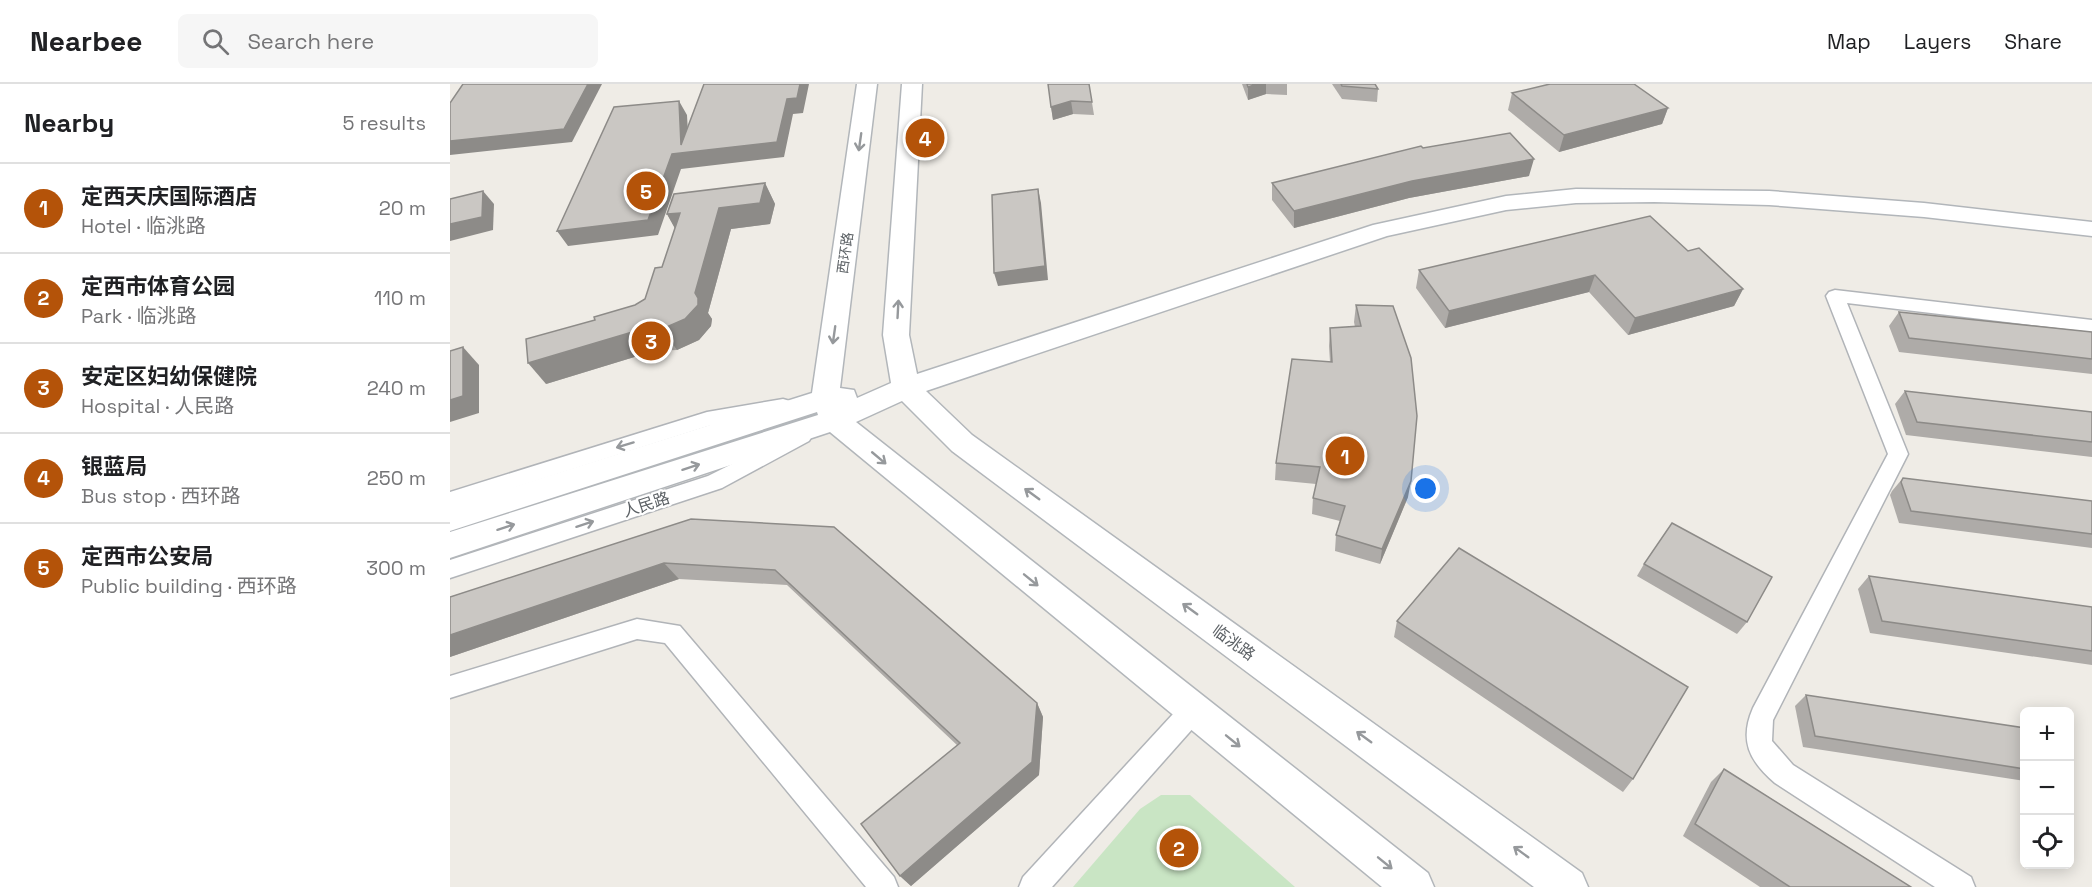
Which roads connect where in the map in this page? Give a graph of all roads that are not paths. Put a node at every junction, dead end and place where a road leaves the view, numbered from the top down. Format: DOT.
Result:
graph roads {
  1 [pos="867,84"];
  2 [pos="912,84"];
  3 [pos="2092,229"];
  4 [pos="2092,326"];
  5 [pos="906,388"];
  6 [pos="830,410"];
  7 [pos="450,500"];
  8 [pos="450,519"];
  9 [pos="450,545"];
  10 [pos="450,569"];
  11 [pos="450,687"];
  12 [pos="1194,709"];
  13 [pos="884,887"];
  14 [pos="1033,887"];
  15 [pos="1414,887"];
  16 [pos="1568,887"];
  17 [pos="1961,887"];
  1 -- 6 [label="main road, 西环路, one-way"];
  5 -- 2 [label="main road, one-way"];
  3 -- 5 [label="main road, 人民路"];
  4 -- 17 [label="street"];
  5 -- 6 [label="main road, 人民路"];
  16 -- 5 [label="main road, 临洮路, one-way"];
  6 -- 7 [label="street, 人民路, one-way"];
  6 -- 8 [label="main road, 人民路"];
  9 -- 6 [label="main road, 人民路, one-way"];
  10 -- 6 [label="street, 人民路, one-way"];
  6 -- 12 [label="main road, one-way"];
  11 -- 13 [label="street"];
  12 -- 14 [label="street"];
  12 -- 15 [label="main road, one-way"];
}
